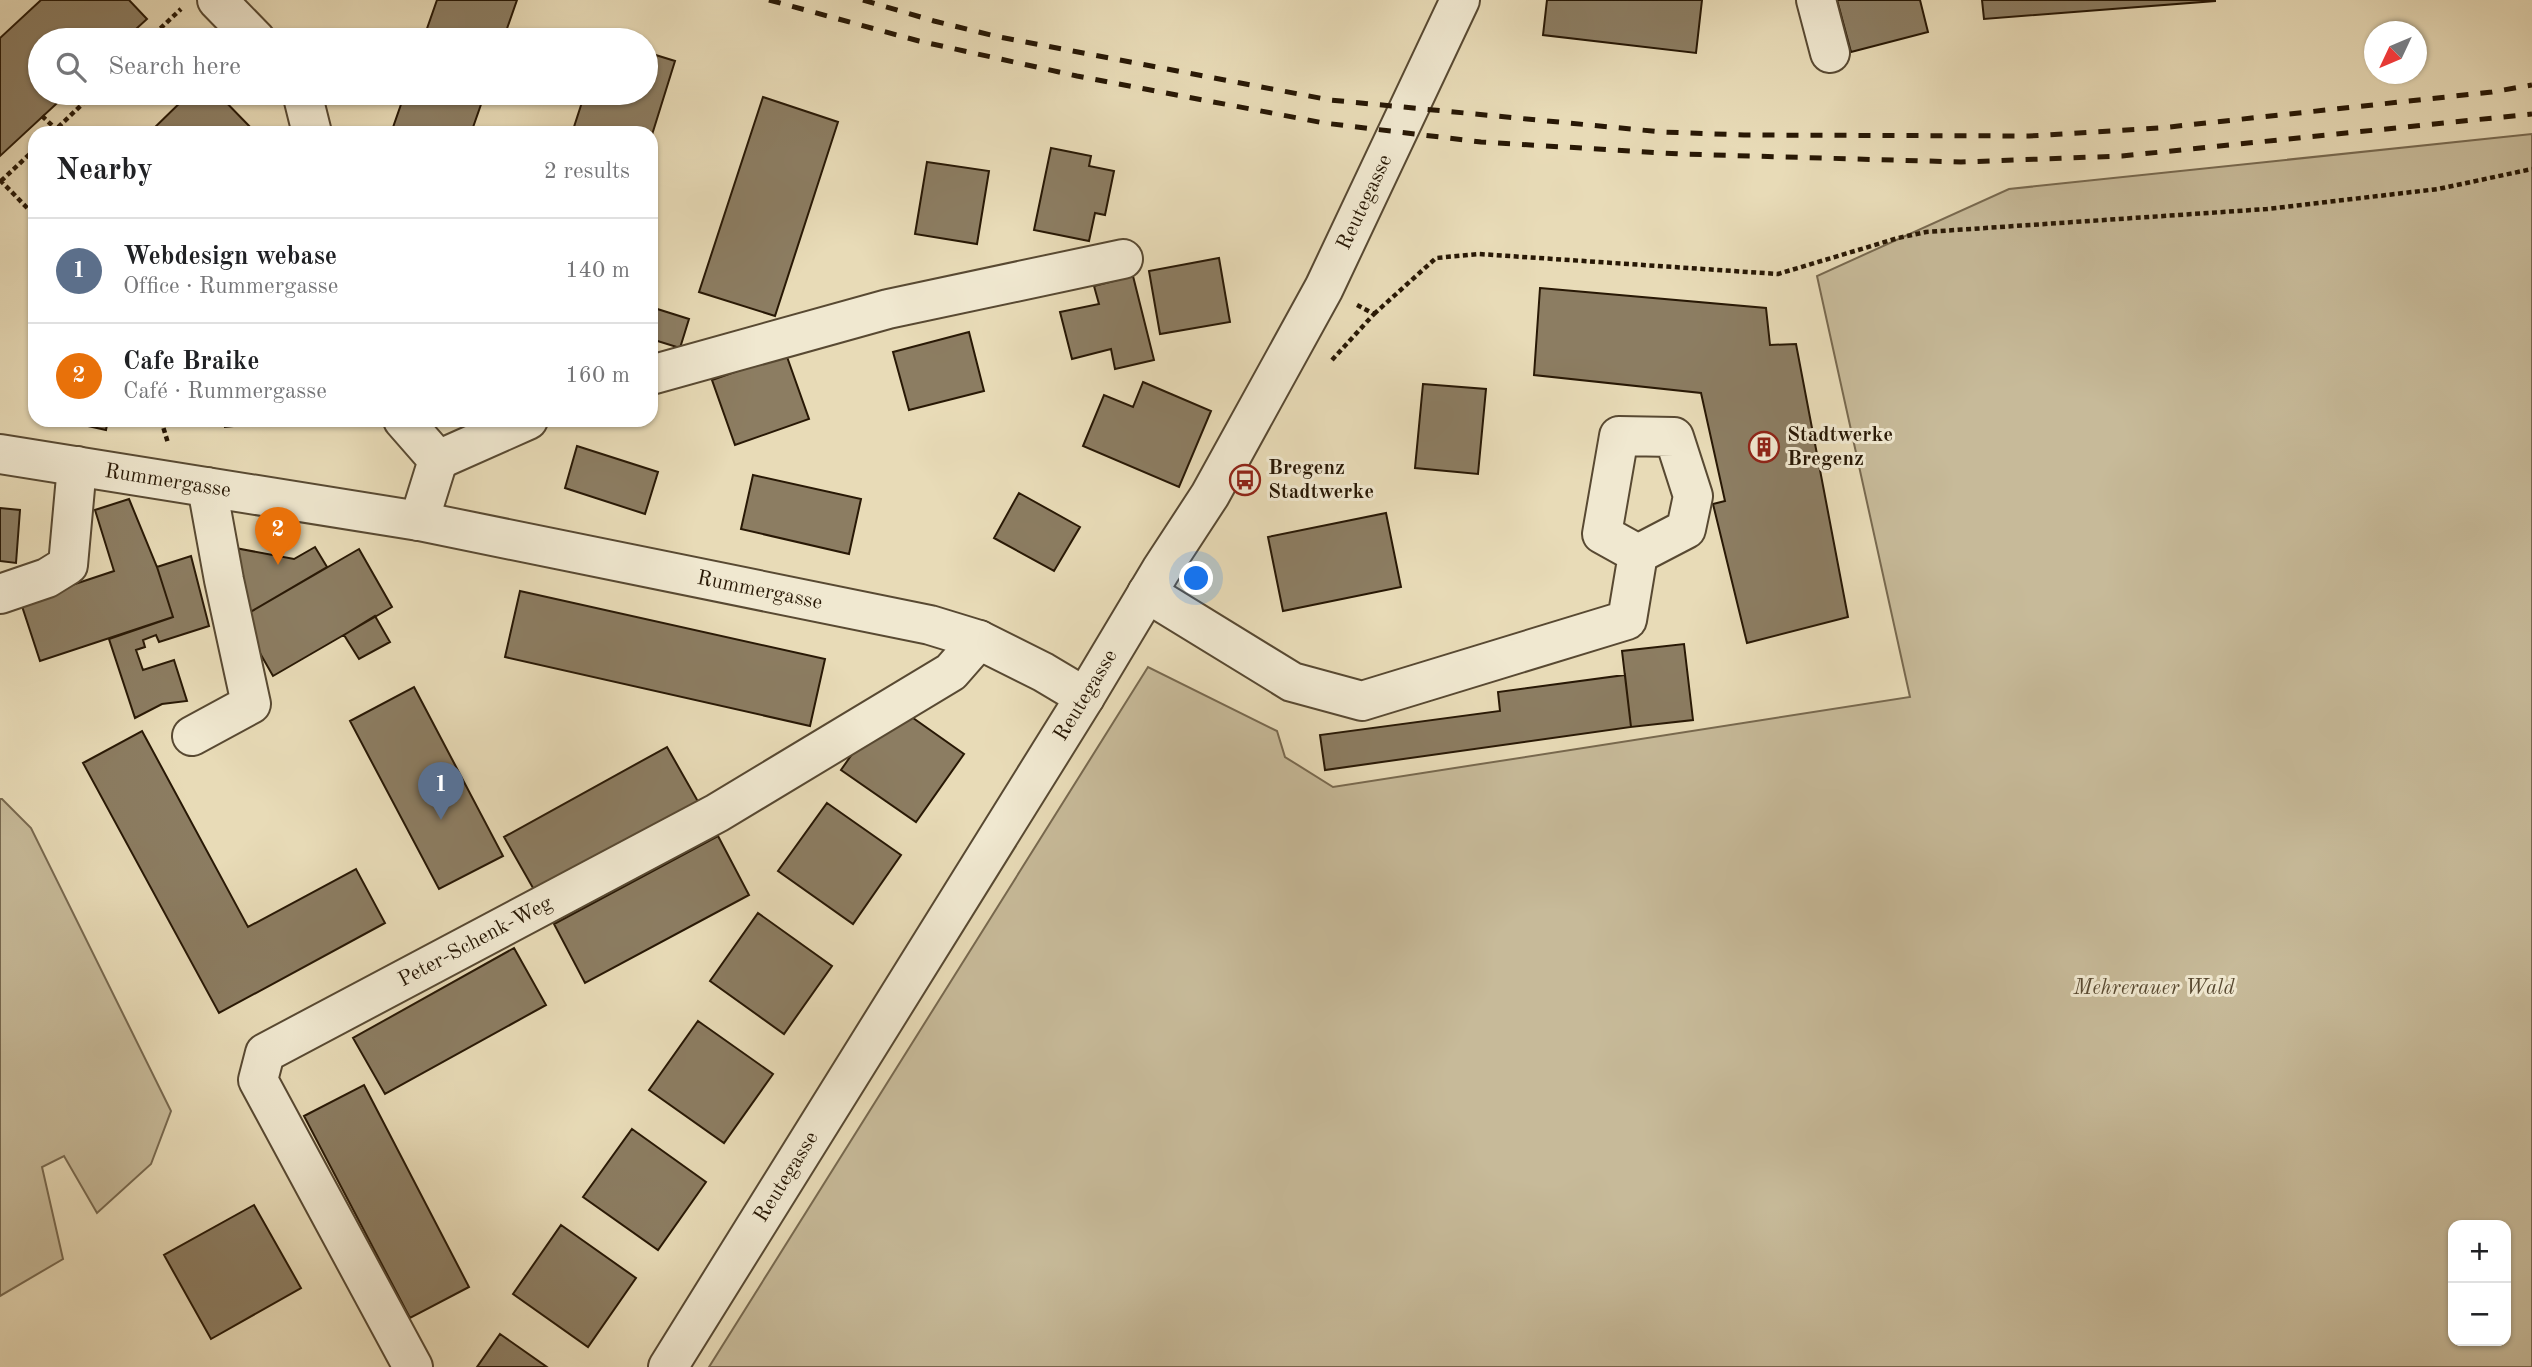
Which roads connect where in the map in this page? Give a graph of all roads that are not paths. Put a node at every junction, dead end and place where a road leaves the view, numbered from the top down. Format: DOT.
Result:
graph roads {
  1 [pos="1460,0"];
  2 [pos="1816,0"];
  3 [pos="200,4"];
  4 [pos="237,28"];
  5 [pos="1830,54"];
  6 [pos="305,105"];
  7 [pos="310,126"];
  8 [pos="1123,259"];
  9 [pos="658,373"];
  10 [pos="409,427"];
  11 [pos="512,427"];
  12 [pos="0,454"];
  13 [pos="438,460"];
  14 [pos="77,466"];
  15 [pos="207,487"];
  16 [pos="419,521"];
  17 [pos="1637,554"];
  18 [pos="1147,593"];
  19 [pos="0,594"];
  20 [pos="979,640"];
  21 [pos="1086,696"];
  22 [pos="192,736"];
  23 [pos="413,1367"];
  24 [pos="668,1367"];
  1 -- 18 [label="street, Reutegasse"];
  2 -- 5 [label="street"];
  3 -- 4 [label="street"];
  6 -- 7 [label="street"];
  8 -- 9 [label="street"];
  10 -- 13 [label="street"];
  11 -- 13 [label="street"];
  12 -- 14 [label="street, Rummergasse"];
  13 -- 16 [label="street"];
  14 -- 15 [label="street, Rummergasse"];
  14 -- 19 [label="street"];
  15 -- 16 [label="street, Rummergasse"];
  15 -- 22 [label="street"];
  16 -- 20 [label="street, Rummergasse"];
  17 -- 18 [label="street"];
  18 -- 21 [label="street, Reutegasse"];
  20 -- 21 [label="street, Rummergasse"];
  20 -- 23 [label="street, Peter-Schenk-Weg"];
  21 -- 24 [label="street, Reutegasse"];
}
